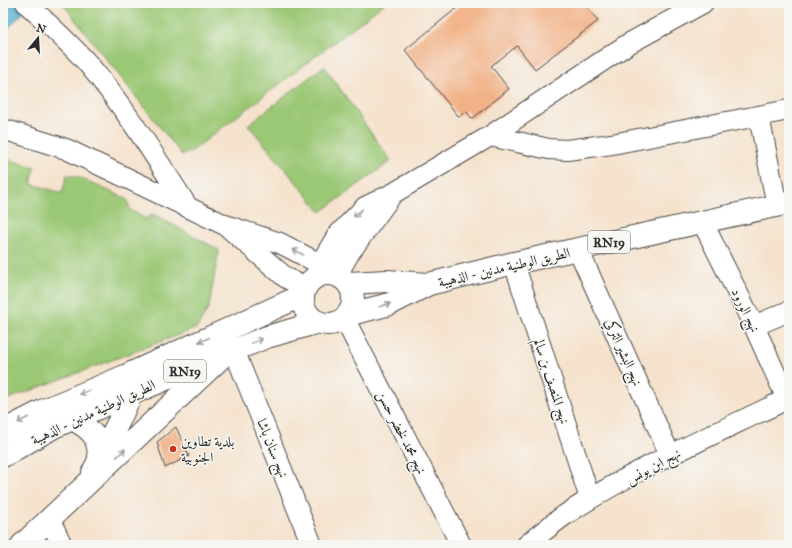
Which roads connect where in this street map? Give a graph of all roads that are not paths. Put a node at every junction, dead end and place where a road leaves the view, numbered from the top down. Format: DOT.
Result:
graph roads {
  1 [pos="703,3"];
  2 [pos="29,6"];
  3 [pos="789,110"];
  4 [pos="759,116"];
  5 [pos="3,129"];
  6 [pos="490,136"];
  7 [pos="783,204"];
  8 [pos="187,206"];
  9 [pos="702,221"];
  10 [pos="225,225"];
  11 [pos="578,249"];
  12 [pos="514,263"];
  13 [pos="323,279"];
  14 [pos="429,284"];
  15 [pos="789,311"];
  16 [pos="346,317"];
  17 [pos="319,322"];
  18 [pos="754,326"];
  19 [pos="229,352"];
  20 [pos="128,385"];
  21 [pos="787,400"];
  22 [pos="57,419"];
  23 [pos="3,431"];
  24 [pos="670,455"];
  25 [pos="3,456"];
  26 [pos="99,459"];
  27 [pos="82,490"];
  28 [pos="590,499"];
  29 [pos="50,520"];
  30 [pos="22,545"];
  31 [pos="62,545"];
  32 [pos="312,545"];
  33 [pos="461,545"];
  34 [pos="527,545"];
  1 -- 6 [label="street"];
  2 -- 8 [label="street"];
  3 -- 4 [label="street"];
  4 -- 6 [label="street"];
  4 -- 7 [label="street"];
  5 -- 8 [label="street"];
  6 -- 13 [label="street"];
  7 -- 9 [label="main road, الطريق الوطنية مدنين - الذهيبة / RN19"];
  8 -- 10 [label="street"];
  9 -- 11 [label="main road, الطريق الوطنية مدنين - الذهيبة / RN19"];
  9 -- 18 [label="street, نهج الورود"];
  13 -- 10 [label="street, one-way"];
  10 -- 13 [label="street"];
  11 -- 12 [label="main road, الطريق الوطنية مدنين - الذهيبة / RN19"];
  11 -- 24 [label="street, نهج البشير التركي"];
  12 -- 14 [label="main road, الطريق الوطنية مدنين - الذهيبة / RN19"];
  12 -- 28 [label="street, نهج المنصف بن سالم"];
  13 -- 14 [label="main road, الطريق الوطنية مدنين - الذهيبة / RN19"];
  13 -- 16 [label="main road"];
  13 -- 17 [label="main road"];
  13 -- 20 [label="main road, الطريق الوطنية مدنين - الذهيبة / RN19, one-way"];
  16 -- 14 [label="main road, الطريق الوطنية مدنين - الذهيبة / RN19, one-way"];
  15 -- 18 [label="street"];
  16 -- 17 [label="main road, RN19"];
  16 -- 33 [label="street, نهج محمد لخضر حسن"];
  19 -- 17 [label="main road, الطريق الوطنية مدنين - الذهيبة / RN19, one-way"];
  18 -- 21 [label="street, نهج الورود"];
  19 -- 20 [label="main road, الطريق الوطنية مدنين - الذهيبة / RN19"];
  27 -- 19 [label="main road, one-way"];
  19 -- 32 [label="street, نهج سنان باشا"];
  20 -- 22 [label="main road, الطريق الوطنية مدنين - الذهيبة / RN19"];
  20 -- 22 [label="main road, الطريق الوطنية مدنين - الذهيبة / RN19, one-way"];
  20 -- 26 [label="main road"];
  21 -- 24 [label="street, نهج ابن يونس"];
  22 -- 23 [label="main road, الطريق الوطنية مدنين - الذهيبة / RN19, one-way"];
  22 -- 25 [label="main road, الطريق الوطنية مدنين - الذهيبة / RN19"];
  22 -- 26 [label="main road"];
  24 -- 28 [label="street, نهج ابن يونس"];
  26 -- 27 [label="main road"];
  27 -- 29 [label="main road"];
  28 -- 34 [label="street, نهج ابن يونس"];
  29 -- 30 [label="main road"];
  29 -- 31 [label="street"];
}
